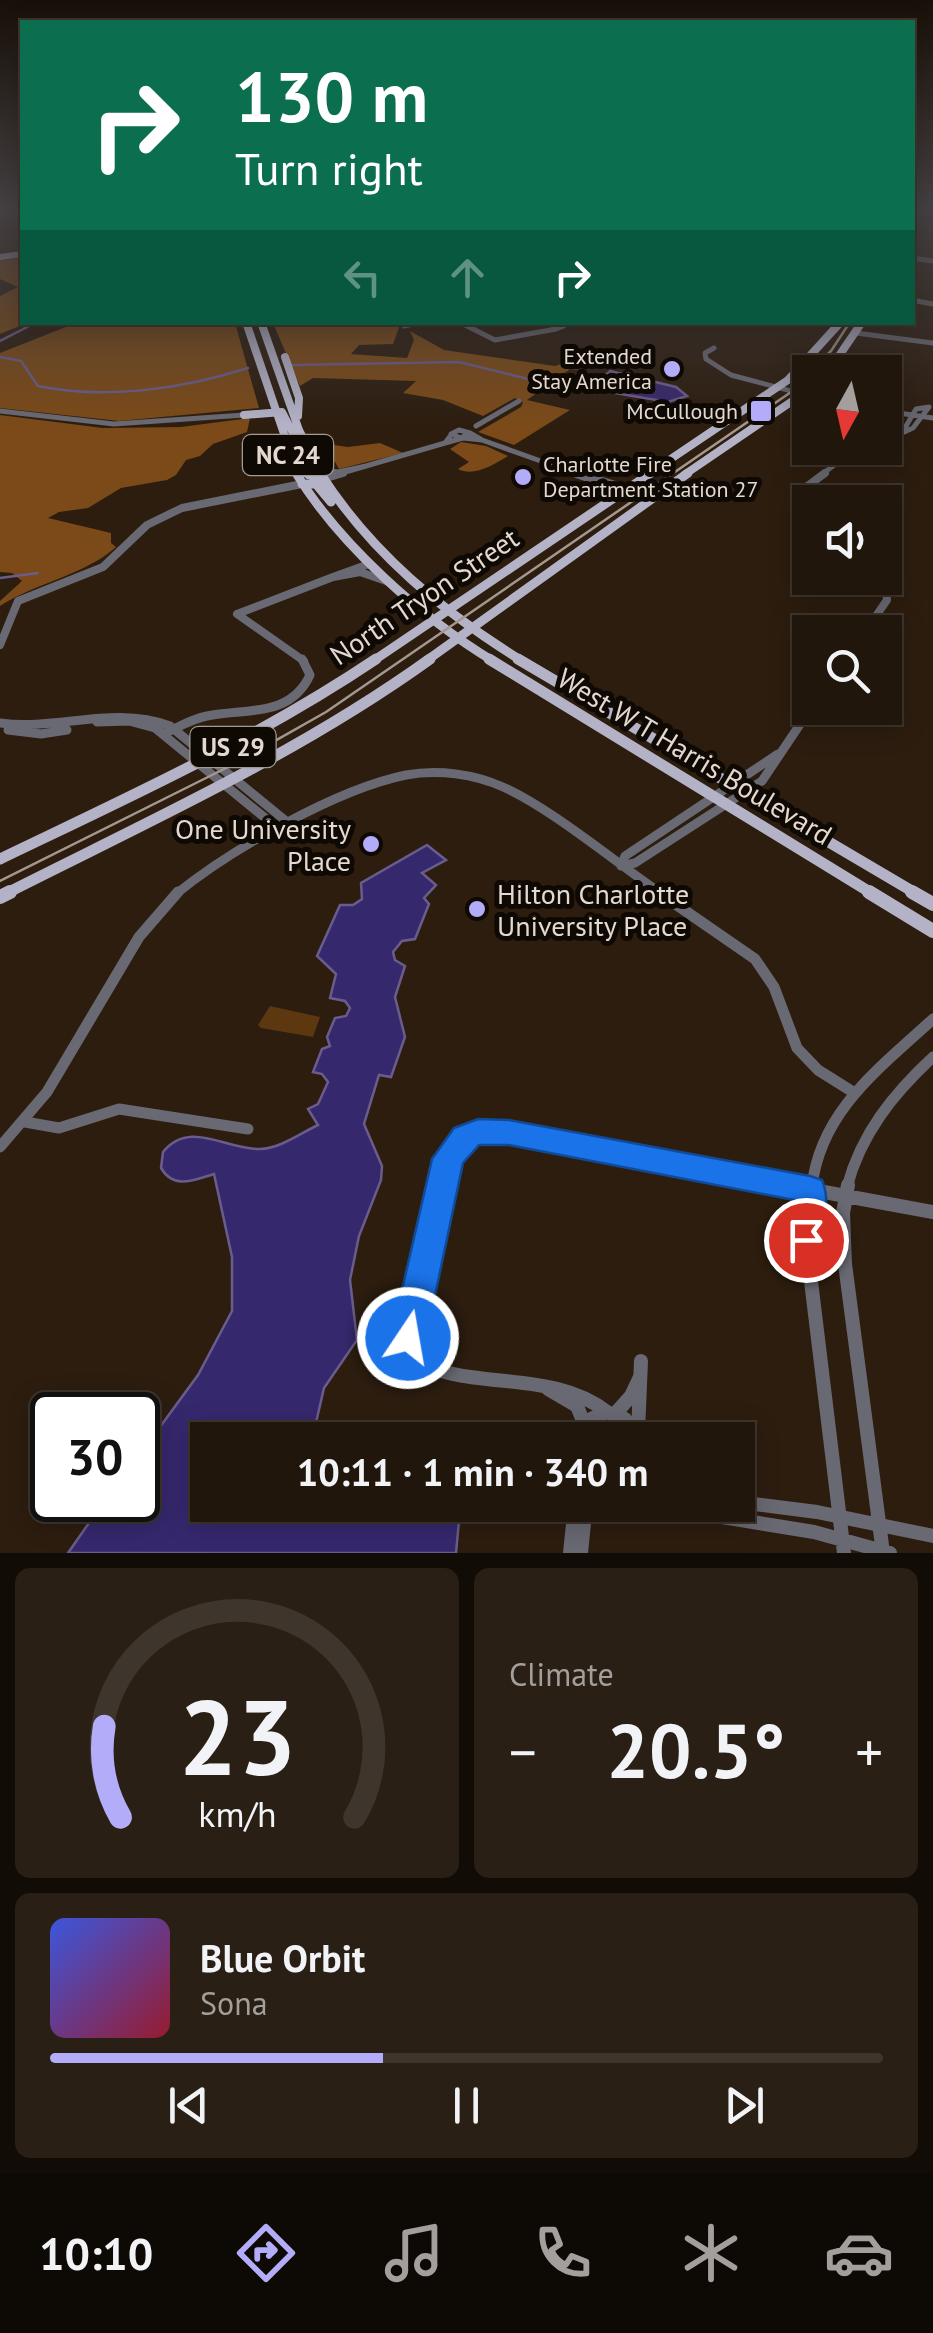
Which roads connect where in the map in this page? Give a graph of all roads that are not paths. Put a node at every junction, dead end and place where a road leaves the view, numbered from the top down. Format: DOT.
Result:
graph roads {
  1 [pos="247,325"];
  2 [pos="262,325"];
  3 [pos="409,325"];
  4 [pos="465,325"];
  5 [pos="559,325"];
  6 [pos="839,325"];
  7 [pos="860,325"];
  8 [pos="404,326"];
  9 [pos="856,333"];
  10 [pos="933,343"];
  11 [pos="714,348"];
  12 [pos="840,355"];
  13 [pos="285,357"];
  14 [pos="778,386"];
  15 [pos="792,389"];
  16 [pos="266,391"];
  17 [pos="792,400"];
  18 [pos="520,401"];
  19 [pos="931,406"];
  20 [pos="0,411"];
  21 [pos="254,413"];
  22 [pos="244,414"];
  23 [pos="273,414"];
  24 [pos="902,414"];
  25 [pos="916,416"];
  26 [pos="933,418"];
  27 [pos="297,420"];
  28 [pos="476,426"];
  29 [pos="471,433"];
  30 [pos="902,433"];
  31 [pos="451,434"];
  32 [pos="461,434"];
  33 [pos="280,436"];
  34 [pos="482,440"];
  35 [pos="445,443"];
  36 [pos="835,465"];
  37 [pos="321,475"];
  38 [pos="302,484"];
  39 [pos="809,485"];
  40 [pos="626,492"];
  41 [pos="648,500"];
  42 [pos="360,528"];
  43 [pos="369,564"];
  44 [pos="332,577"];
  45 [pos="391,582"];
  46 [pos="415,582"];
  47 [pos="450,610"];
  48 [pos="435,619"];
  49 [pos="471,630"];
  50 [pos="458,639"];
  51 [pos="0,645"];
  52 [pos="0,725"];
  53 [pos="799,725"];
  54 [pos="174,729"];
  55 [pos="163,734"];
  56 [pos="205,762"];
  57 [pos="228,780"];
  58 [pos="738,791"];
  59 [pos="721,802"];
  60 [pos="286,828"];
  61 [pos="0,858"];
  62 [pos="621,866"];
  63 [pos="0,896"];
  64 [pos="933,904"];
  65 [pos="933,931"];
  66 [pos="933,1019"];
  67 [pos="933,1057"];
  68 [pos="853,1092"];
  69 [pos="25,1122"];
  70 [pos="248,1130"];
  71 [pos="0,1147"];
  72 [pos="810,1190"];
  73 [pos="845,1198"];
  74 [pos="933,1212"];
  75 [pos="548,1389"];
  76 [pos="611,1413"];
  77 [pos="584,1422"];
  78 [pos="590,1422"];
  79 [pos="627,1422"];
  80 [pos="638,1422"];
  81 [pos="755,1504"];
  82 [pos="840,1516"];
  83 [pos="573,1522"];
  84 [pos="584,1522"];
  85 [pos="729,1522"];
  86 [pos="879,1524"];
  87 [pos="933,1536"];
  88 [pos="843,1546"];
  89 [pos="885,1552"];
  90 [pos="570,1553"];
  91 [pos="581,1553"];
  1 -- 16 [label="main road, NC 24"];
  2 -- 27 [label="main road, NC 24"];
  3 -- 8 [label="street"];
  4 -- 5 [label="street"];
  6 -- 14 [label="main road, North Tryon Street / US 29"];
  7 -- 9 [label="main road"];
  9 -- 10 [label="street"];
  9 -- 12 [label="main road"];
  11 -- 14 [label="street"];
  13 -- 27 [label="main road"];
  14 -- 15 [label="street"];
  14 -- 40 [label="main road, North Tryon Street / US 29"];
  16 -- 21 [label="main road"];
  16 -- 23 [label="main road, NC 24"];
  17 -- 41 [label="main road, North Tryon Street / US 29"];
  18 -- 28 [label="street"];
  19 -- 25 [label="street"];
  20 -- 22 [label="street"];
  21 -- 22 [label="main road"];
  21 -- 23 [label="main road"];
  22 -- 23 [label="main road"];
  23 -- 33 [label="main road, NC 24"];
  23 -- 37 [label="main road"];
  24 -- 25 [label="street"];
  25 -- 26 [label="street"];
  25 -- 30 [label="street"];
  27 -- 37 [label="main road, NC 24"];
  28 -- 29 [label="street"];
  28 -- 32 [label="street"];
  29 -- 32 [label="street"];
  29 -- 34 [label="street"];
  31 -- 32 [label="street"];
  31 -- 35 [label="street"];
  32 -- 34 [label="street"];
  32 -- 35 [label="street"];
  33 -- 37 [label="main road"];
  33 -- 38 [label="main road, NC 24"];
  34 -- 40 [label="street"];
  35 -- 37 [label="street"];
  36 -- 39 [label="street"];
  37 -- 42 [label="main road, NC 24"];
  38 -- 42 [label="main road"];
  38 -- 43 [label="main road, NC 24"];
  38 -- 51 [label="street"];
  40 -- 41 [label="street"];
  40 -- 47 [label="main road, North Tryon Street / US 29"];
  41 -- 49 [label="main road, North Tryon Street / US 29"];
  42 -- 46 [label="main road, NC 24"];
  43 -- 44 [label="street"];
  43 -- 45 [label="main road, NC 24"];
  43 -- 46 [label="main road"];
  44 -- 45 [label="street"];
  44 -- 54 [label="street"];
  45 -- 48 [label="main road, NC 24"];
  46 -- 47 [label="main road, NC 24"];
  47 -- 48 [label="main road, North Tryon Street / US 29"];
  47 -- 49 [label="main road, NC 24"];
  48 -- 50 [label="main road, West W T Harris Boulevard / NC 24"];
  48 -- 56 [label="main road, North Tryon Street / US 29"];
  49 -- 50 [label="main road, North Tryon Street / US 29"];
  49 -- 58 [label="main road, West W T Harris Boulevard / NC 24"];
  50 -- 57 [label="main road, North Tryon Street / US 29"];
  50 -- 59 [label="main road, West W T Harris Boulevard / NC 24"];
  52 -- 54 [label="street"];
  52 -- 55 [label="street"];
  53 -- 58 [label="street"];
  54 -- 55 [label="street"];
  54 -- 56 [label="street"];
  55 -- 56 [label="street"];
  56 -- 57 [label="street"];
  56 -- 61 [label="main road, North Tryon Street / US 29"];
  57 -- 60 [label="street"];
  57 -- 63 [label="main road, North Tryon Street / US 29"];
  58 -- 59 [label="street"];
  58 -- 64 [label="main road, West W T Harris Boulevard / NC 24"];
  59 -- 62 [label="street"];
  59 -- 65 [label="main road, West W T Harris Boulevard / NC 24"];
  60 -- 62 [label="street"];
  60 -- 69 [label="street"];
  62 -- 68 [label="street"];
  66 -- 68 [label="street"];
  67 -- 73 [label="street"];
  68 -- 72 [label="street"];
  69 -- 70 [label="street"];
  69 -- 71 [label="street"];
  72 -- 73 [label="street"];
  72 -- 75 [label="street"];
  72 -- 82 [label="street"];
  73 -- 74 [label="street"];
  73 -- 86 [label="street"];
  75 -- 76 [label="street"];
  75 -- 77 [label="street"];
  76 -- 78 [label="street"];
  76 -- 79 [label="street"];
  76 -- 80 [label="street"];
  81 -- 82 [label="street"];
  82 -- 86 [label="street"];
  82 -- 88 [label="street"];
  83 -- 90 [label="street"];
  84 -- 91 [label="street"];
  85 -- 88 [label="street"];
  86 -- 87 [label="street"];
  86 -- 89 [label="street"];
  88 -- 89 [label="street"];
}
